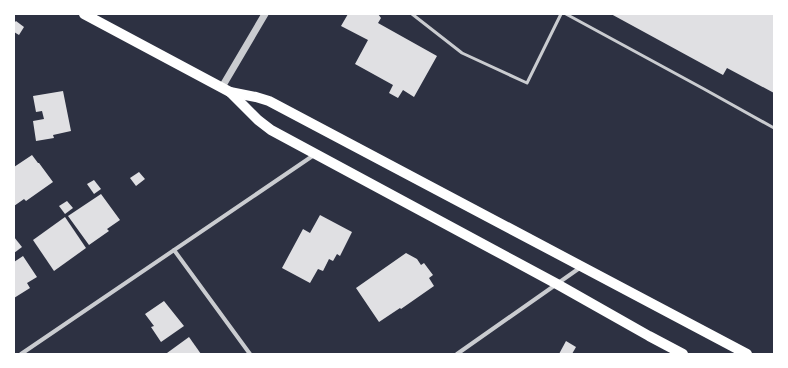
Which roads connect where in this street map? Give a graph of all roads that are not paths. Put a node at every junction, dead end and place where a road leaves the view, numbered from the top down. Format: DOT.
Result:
graph roads {
  1 [pos="84,14"];
  2 [pos="266,14"];
  3 [pos="412,14"];
  4 [pos="561,14"];
  5 [pos="566,14"];
  6 [pos="226,90"];
  7 [pos="774,128"];
  8 [pos="314,154"];
  9 [pos="174,250"];
  10 [pos="581,266"];
  11 [pos="557,284"];
  12 [pos="22,354"];
  13 [pos="250,354"];
  14 [pos="457,354"];
  15 [pos="683,354"];
  16 [pos="747,354"];
  1 -- 6 [label="main road"];
  2 -- 6 [label="street"];
  3 -- 4 [label="lane"];
  5 -- 7 [label="lane"];
  6 -- 8 [label="main road"];
  6 -- 10 [label="main road"];
  8 -- 9 [label="street"];
  8 -- 11 [label="main road"];
  9 -- 12 [label="street"];
  9 -- 13 [label="street"];
  10 -- 11 [label="street"];
  10 -- 16 [label="main road"];
  11 -- 14 [label="street"];
  11 -- 15 [label="main road"];
}
